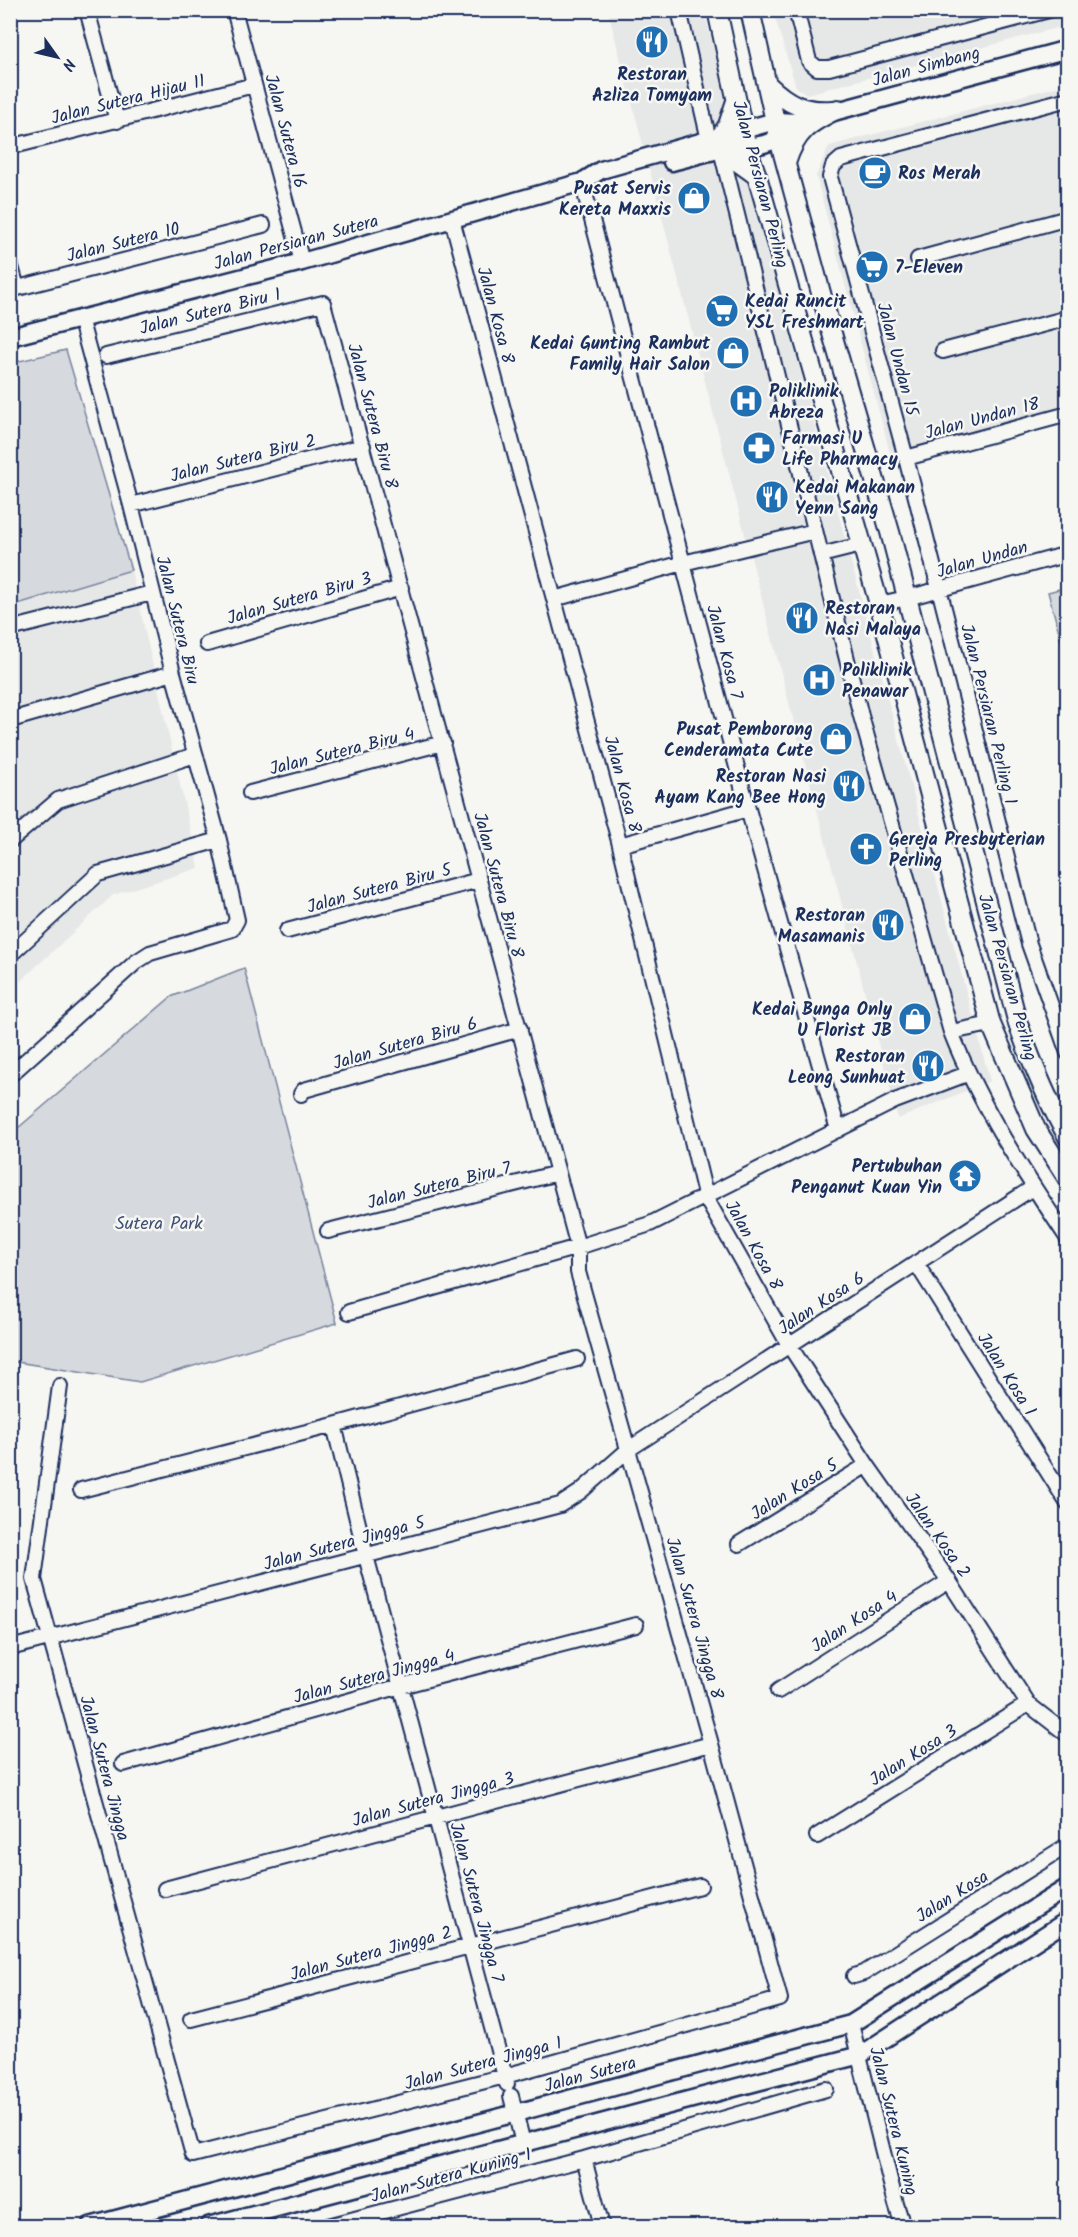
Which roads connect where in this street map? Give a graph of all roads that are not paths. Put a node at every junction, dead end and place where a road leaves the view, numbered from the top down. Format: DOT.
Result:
graph roads {
  1 [pos="87,10"];
  2 [pos="234,10"];
  3 [pos="679,10"];
  4 [pos="717,10"];
  5 [pos="750,10"];
  6 [pos="796,10"];
  7 [pos="1048,10"];
  8 [pos="1068,49"];
  9 [pos="254,85"];
  10 [pos="768,86"];
  11 [pos="737,96"];
  12 [pos="1068,99"];
  13 [pos="838,109"];
  14 [pos="117,121"];
  15 [pos="796,122"];
  16 [pos="777,130"];
  17 [pos="745,139"];
  18 [pos="717,142"];
  19 [pos="10,147"];
  20 [pos="786,163"];
  21 [pos="757,176"];
  22 [pos="586,181"];
  23 [pos="1068,218"];
  24 [pos="452,219"];
  25 [pos="263,225"];
  26 [pos="918,259"];
  27 [pos="303,262"];
  28 [pos="10,263"];
  29 [pos="14,289"];
  30 [pos="323,303"];
  31 [pos="80,318"];
  32 [pos="1068,318"];
  33 [pos="10,337"];
  34 [pos="943,351"];
  35 [pos="106,356"];
  36 [pos="1068,414"];
  37 [pos="363,446"];
  38 [pos="906,458"];
  39 [pos="131,505"];
  40 [pos="815,531"];
  41 [pos="861,545"];
  42 [pos="1068,554"];
  43 [pos="821,555"];
  44 [pos="683,563"];
  45 [pos="401,588"];
  46 [pos="938,590"];
  47 [pos="152,593"];
  48 [pos="907,598"];
  49 [pos="554,599"];
  50 [pos="879,604"];
  51 [pos="10,629"];
  52 [pos="207,644"];
  53 [pos="173,673"];
  54 [pos="10,722"];
  55 [pos="443,743"];
  56 [pos="195,755"];
  57 [pos="250,793"];
  58 [pos="748,809"];
  59 [pos="219,840"];
  60 [pos="10,841"];
  61 [pos="620,845"];
  62 [pos="480,880"];
  63 [pos="287,931"];
  64 [pos="10,955"];
  65 [pos="991,1023"];
  66 [pos="520,1029"];
  67 [pos="951,1032"];
  68 [pos="1068,1053"];
  69 [pos="967,1074"];
  70 [pos="10,1075"];
  71 [pos="301,1095"];
  72 [pos="838,1130"];
  73 [pos="1068,1137"];
  74 [pos="558,1173"];
  75 [pos="1068,1179"];
  76 [pos="1034,1187"];
  77 [pos="706,1197"];
  78 [pos="328,1231"];
  79 [pos="1068,1239"];
  80 [pos="578,1247"];
  81 [pos="916,1263"];
  82 [pos="349,1312"];
  83 [pos="789,1346"];
  84 [pos="577,1359"];
  85 [pos="60,1386"];
  86 [pos="334,1425"];
  87 [pos="629,1449"];
  88 [pos="867,1465"];
  89 [pos="81,1490"];
  90 [pos="1068,1504"];
  91 [pos="739,1544"];
  92 [pos="366,1556"];
  93 [pos="949,1581"];
  94 [pos="636,1625"];
  95 [pos="50,1638"];
  96 [pos="10,1647"];
  97 [pos="401,1686"];
  98 [pos="778,1691"];
  99 [pos="1028,1704"];
  100 [pos="1068,1735"];
  101 [pos="711,1744"];
  102 [pos="123,1764"];
  103 [pos="436,1817"];
  104 [pos="817,1836"];
  105 [pos="1068,1845"];
  106 [pos="700,1886"];
  107 [pos="1068,1887"];
  108 [pos="165,1889"];
  109 [pos="1068,1920"];
  110 [pos="470,1946"];
  111 [pos="854,1976"];
  112 [pos="780,1999"];
  113 [pos="191,2019"];
  114 [pos="851,2024"];
  115 [pos="860,2055"];
  116 [pos="508,2085"];
  117 [pos="826,2089"];
  118 [pos="515,2114"];
  119 [pos="523,2144"];
  120 [pos="193,2155"];
  121 [pos="584,2158"];
  122 [pos="143,2219"];
  123 [pos="90,2226"];
  124 [pos="208,2226"];
  125 [pos="328,2226"];
  126 [pos="602,2226"];
  127 [pos="903,2226"];
  1 -- 14 [label="street"];
  2 -- 9 [label="street, Jalan Sutera 16"];
  3 -- 18 [label="street"];
  4 -- 11 [label="main road, Jalan Persiaran Perling"];
  5 -- 10 [label="main road, Jalan Persiaran Perling"];
  6 -- 7 [label="street, Jalan Simbang"];
  8 -- 13 [label="street, Jalan Simbang"];
  9 -- 14 [label="street, Jalan Sutera Hijau 11"];
  9 -- 27 [label="street, Jalan Sutera 16"];
  10 -- 13 [label="main road"];
  10 -- 16 [label="main road, Jalan Persiaran Perling"];
  11 -- 17 [label="main road, Jalan Persiaran Perling"];
  11 -- 18 [label="main road"];
  12 -- 38 [label="street, Jalan Undan 15"];
  13 -- 15 [label="street, Jalan Simbang"];
  13 -- 20 [label="main road"];
  14 -- 19 [label="street, Jalan Sutera Hijau 11"];
  15 -- 16 [label="street, Jalan Persiaran Sutera"];
  16 -- 17 [label="street, Jalan Persiaran Sutera"];
  16 -- 20 [label="main road, Jalan Persiaran Perling"];
  17 -- 18 [label="street, Jalan Persiaran Sutera"];
  17 -- 21 [label="main road, Jalan Persiaran Perling"];
  18 -- 21 [label="main road"];
  18 -- 22 [label="street, Jalan Persiaran Sutera"];
  18 -- 40 [label="street"];
  20 -- 48 [label="main road, Jalan Persiaran Perling"];
  21 -- 41 [label="main road, Jalan Persiaran Perling"];
  22 -- 24 [label="street, Jalan Persiaran Sutera"];
  22 -- 44 [label="street, Jalan Kosa 7"];
  23 -- 26 [label="street"];
  24 -- 27 [label="street, Jalan Persiaran Sutera"];
  24 -- 49 [label="street, Jalan Kosa 8"];
  25 -- 29 [label="street, Jalan Sutera 10"];
  27 -- 31 [label="street, Jalan Persiaran Sutera"];
  28 -- 29 [label="street, Jalan Sutera 10"];
  30 -- 35 [label="street, Jalan Sutera Biru 1"];
  30 -- 37 [label="street, Jalan Sutera Biru 8"];
  31 -- 33 [label="street, Jalan Persiaran Sutera"];
  31 -- 39 [label="street, Jalan Sutera Biru"];
  32 -- 34 [label="street"];
  36 -- 38 [label="street, Jalan Undan 18"];
  37 -- 39 [label="street, Jalan Sutera Biru 2"];
  37 -- 45 [label="street, Jalan Sutera Biru 8"];
  38 -- 46 [label="street, Jalan Undan 15"];
  39 -- 47 [label="street, Jalan Sutera Biru"];
  40 -- 43 [label="street"];
  40 -- 44 [label="street"];
  41 -- 43 [label="street"];
  41 -- 50 [label="main road, Jalan Persiaran Perling"];
  42 -- 46 [label="street, Jalan Undan"];
  43 -- 67 [label="street"];
  44 -- 49 [label="street"];
  44 -- 58 [label="street, Jalan Kosa 7"];
  45 -- 52 [label="street, Jalan Sutera Biru 3"];
  45 -- 55 [label="street, Jalan Sutera Biru 8"];
  46 -- 48 [label="street, Jalan Undan"];
  46 -- 68 [label="street, Jalan Persiaran Perling 1"];
  47 -- 51 [label="street"];
  47 -- 53 [label="street, Jalan Sutera Biru"];
  48 -- 50 [label="street, Jalan Undan"];
  48 -- 73 [label="main road, Jalan Persiaran Perling"];
  49 -- 61 [label="street, Jalan Kosa 8"];
  50 -- 65 [label="main road, Jalan Persiaran Perling"];
  53 -- 54 [label="street"];
  53 -- 56 [label="street, Jalan Sutera Biru"];
  55 -- 57 [label="street, Jalan Sutera Biru 4"];
  55 -- 62 [label="street, Jalan Sutera Biru 8"];
  56 -- 59 [label="street, Jalan Sutera Biru"];
  56 -- 60 [label="street"];
  58 -- 61 [label="street"];
  58 -- 72 [label="street, Jalan Kosa 7"];
  59 -- 64 [label="street"];
  59 -- 70 [label="street, Jalan Sutera Biru"];
  61 -- 77 [label="street, Jalan Kosa 8"];
  62 -- 63 [label="street, Jalan Sutera Biru 5"];
  62 -- 66 [label="street, Jalan Sutera Biru 8"];
  65 -- 67 [label="street"];
  65 -- 75 [label="main road, Jalan Persiaran Perling"];
  66 -- 71 [label="street, Jalan Sutera Biru 6"];
  66 -- 74 [label="street, Jalan Sutera Biru 8"];
  67 -- 69 [label="street"];
  69 -- 72 [label="street"];
  69 -- 76 [label="street"];
  72 -- 77 [label="street"];
  74 -- 78 [label="street, Jalan Sutera Biru 7"];
  74 -- 80 [label="street, Jalan Sutera Biru 8"];
  76 -- 79 [label="street"];
  76 -- 81 [label="street, Jalan Kosa 6"];
  77 -- 80 [label="street"];
  77 -- 83 [label="street, Jalan Kosa 8"];
  80 -- 82 [label="street"];
  80 -- 87 [label="street, Jalan Sutera Jingga 8"];
  81 -- 83 [label="street, Jalan Kosa 6"];
  81 -- 90 [label="street, Jalan Kosa 1"];
  83 -- 87 [label="street, Jalan Kosa 6"];
  83 -- 88 [label="street, Jalan Kosa 2"];
  84 -- 86 [label="street"];
  85 -- 95 [label="street, Jalan Sutera Jingga"];
  86 -- 89 [label="street"];
  86 -- 92 [label="street, Jalan Sutera Jingga 7"];
  87 -- 92 [label="street, Jalan Sutera Jingga 5"];
  87 -- 101 [label="street, Jalan Sutera Jingga 8"];
  88 -- 91 [label="street, Jalan Kosa 5"];
  88 -- 93 [label="street, Jalan Kosa 2"];
  92 -- 95 [label="street, Jalan Sutera Jingga 5"];
  92 -- 97 [label="street, Jalan Sutera Jingga 7"];
  93 -- 98 [label="street, Jalan Kosa 4"];
  93 -- 99 [label="street, Jalan Kosa 2"];
  94 -- 97 [label="street, Jalan Sutera Jingga 4"];
  95 -- 96 [label="street, Jalan Sutera Jingga 5"];
  95 -- 120 [label="street, Jalan Sutera Jingga"];
  97 -- 102 [label="street, Jalan Sutera Jingga 4"];
  97 -- 103 [label="street, Jalan Sutera Jingga 7"];
  99 -- 100 [label="street, Jalan Kosa 2"];
  99 -- 104 [label="street, Jalan Kosa 3"];
  101 -- 103 [label="street, Jalan Sutera Jingga 3"];
  101 -- 112 [label="street, Jalan Sutera Jingga 8"];
  103 -- 108 [label="street, Jalan Sutera Jingga 3"];
  103 -- 110 [label="street, Jalan Sutera Jingga 7"];
  105 -- 111 [label="street, Jalan Kosa"];
  106 -- 110 [label="street, Jalan Sutera Jingga 2"];
  107 -- 114 [label="street, Jalan Sutera"];
  109 -- 115 [label="street"];
  110 -- 113 [label="street, Jalan Sutera Jingga 2"];
  110 -- 116 [label="street, Jalan Sutera Jingga 7"];
  112 -- 116 [label="street, Jalan Sutera Jingga 1"];
  114 -- 115 [label="street, Jalan Sutera Kuning"];
  114 -- 118 [label="street, Jalan Sutera"];
  115 -- 119 [label="street"];
  115 -- 127 [label="street, Jalan Sutera Kuning"];
  116 -- 118 [label="street, Jalan Sutera Jingga 7"];
  116 -- 120 [label="street, Jalan Sutera Jingga 1"];
  117 -- 121 [label="street, Jalan Sutera Kuning 1"];
  118 -- 119 [label="street, Jalan Sutera Jingga 7"];
  118 -- 122 [label="street, Jalan Sutera"];
  119 -- 124 [label="street"];
  121 -- 125 [label="street, Jalan Sutera Kuning 1"];
  121 -- 126 [label="street"];
  122 -- 123 [label="street, Jalan Sutera"];
}
